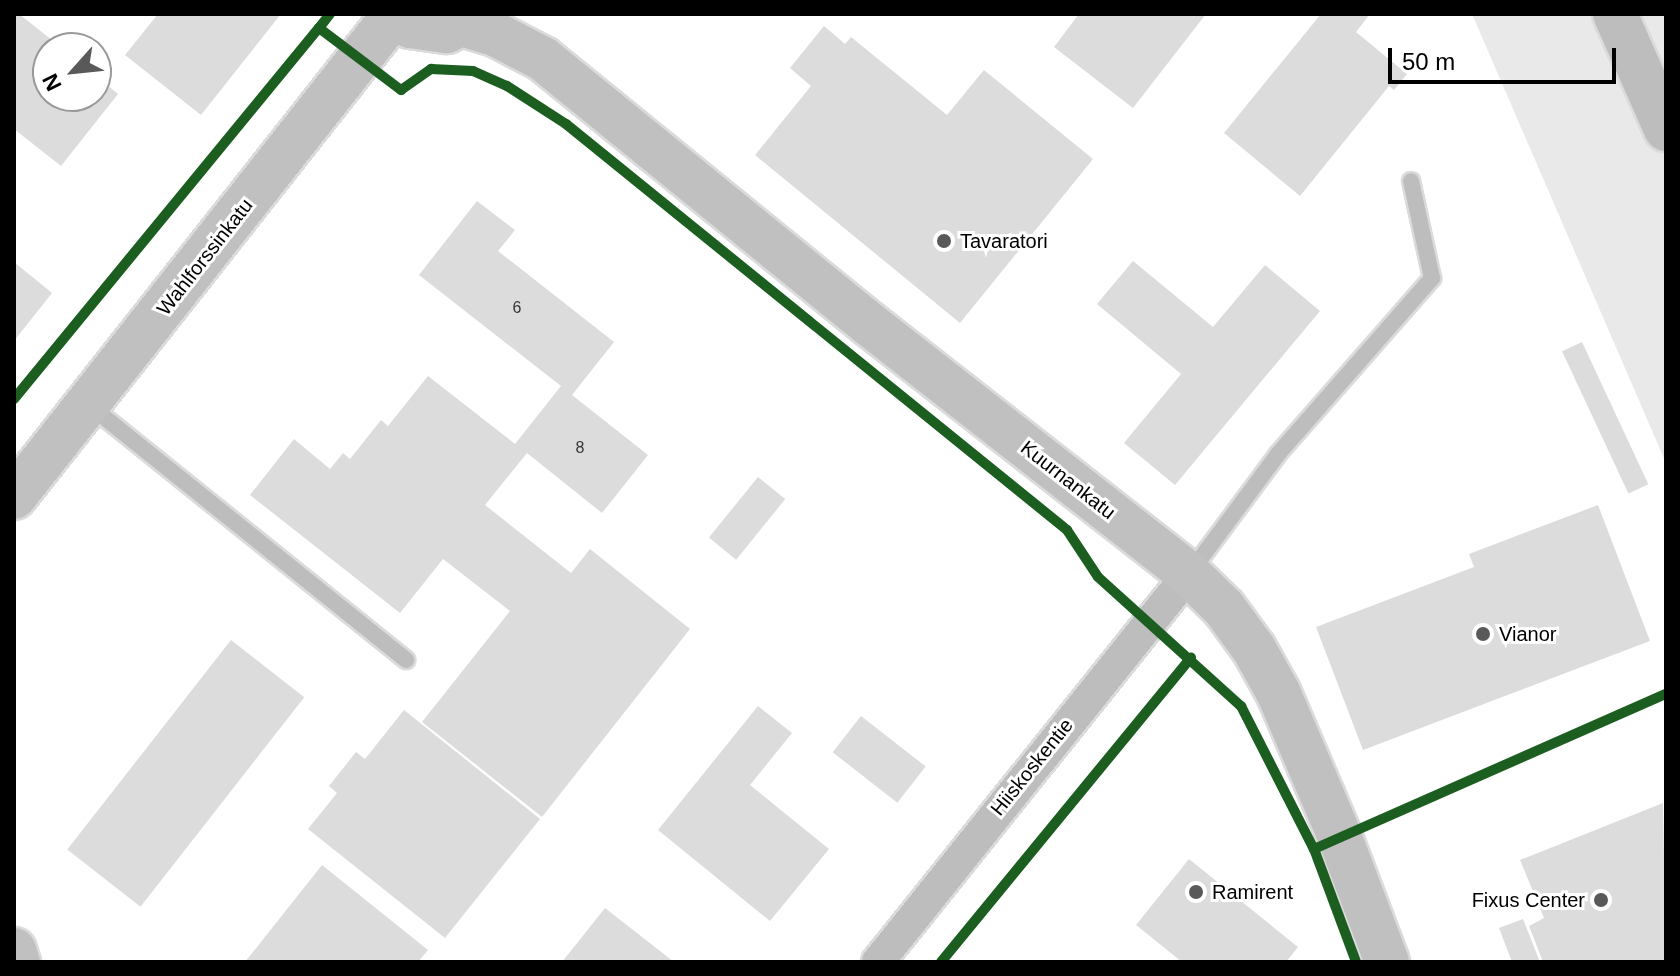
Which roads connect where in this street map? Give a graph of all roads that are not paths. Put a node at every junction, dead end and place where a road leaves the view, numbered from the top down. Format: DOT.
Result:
graph roads {
  1 [pos="393,14"];
  2 [pos="528,14"];
  3 [pos="1612,14"];
  4 [pos="473,20"];
  5 [pos="605,109"];
  6 [pos="1666,129"];
  7 [pos="1411,181"];
  8 [pos="88,404"];
  9 [pos="14,497"];
  10 [pos="1189,574"];
  11 [pos="406,660"];
  12 [pos="14,950"];
  13 [pos="18,962"];
  14 [pos="878,962"];
  15 [pos="1387,962"];
  1 -- 4 [label="street"];
  1 -- 8 [label="street, Wahlforssinkatu"];
  2 -- 5 [label="street, Kuurnankatu"];
  3 -- 6 [label="highway"];
  4 -- 5 [label="street, Kuurnankatu"];
  5 -- 10 [label="street, Kuurnankatu"];
  7 -- 10 [label="lane"];
  8 -- 9 [label="street, Wahlforssinkatu"];
  8 -- 11 [label="lane"];
  10 -- 14 [label="street, Hiiskoskentie"];
  10 -- 15 [label="street, Kuurnankatu"];
  12 -- 13 [label="street"];
}
